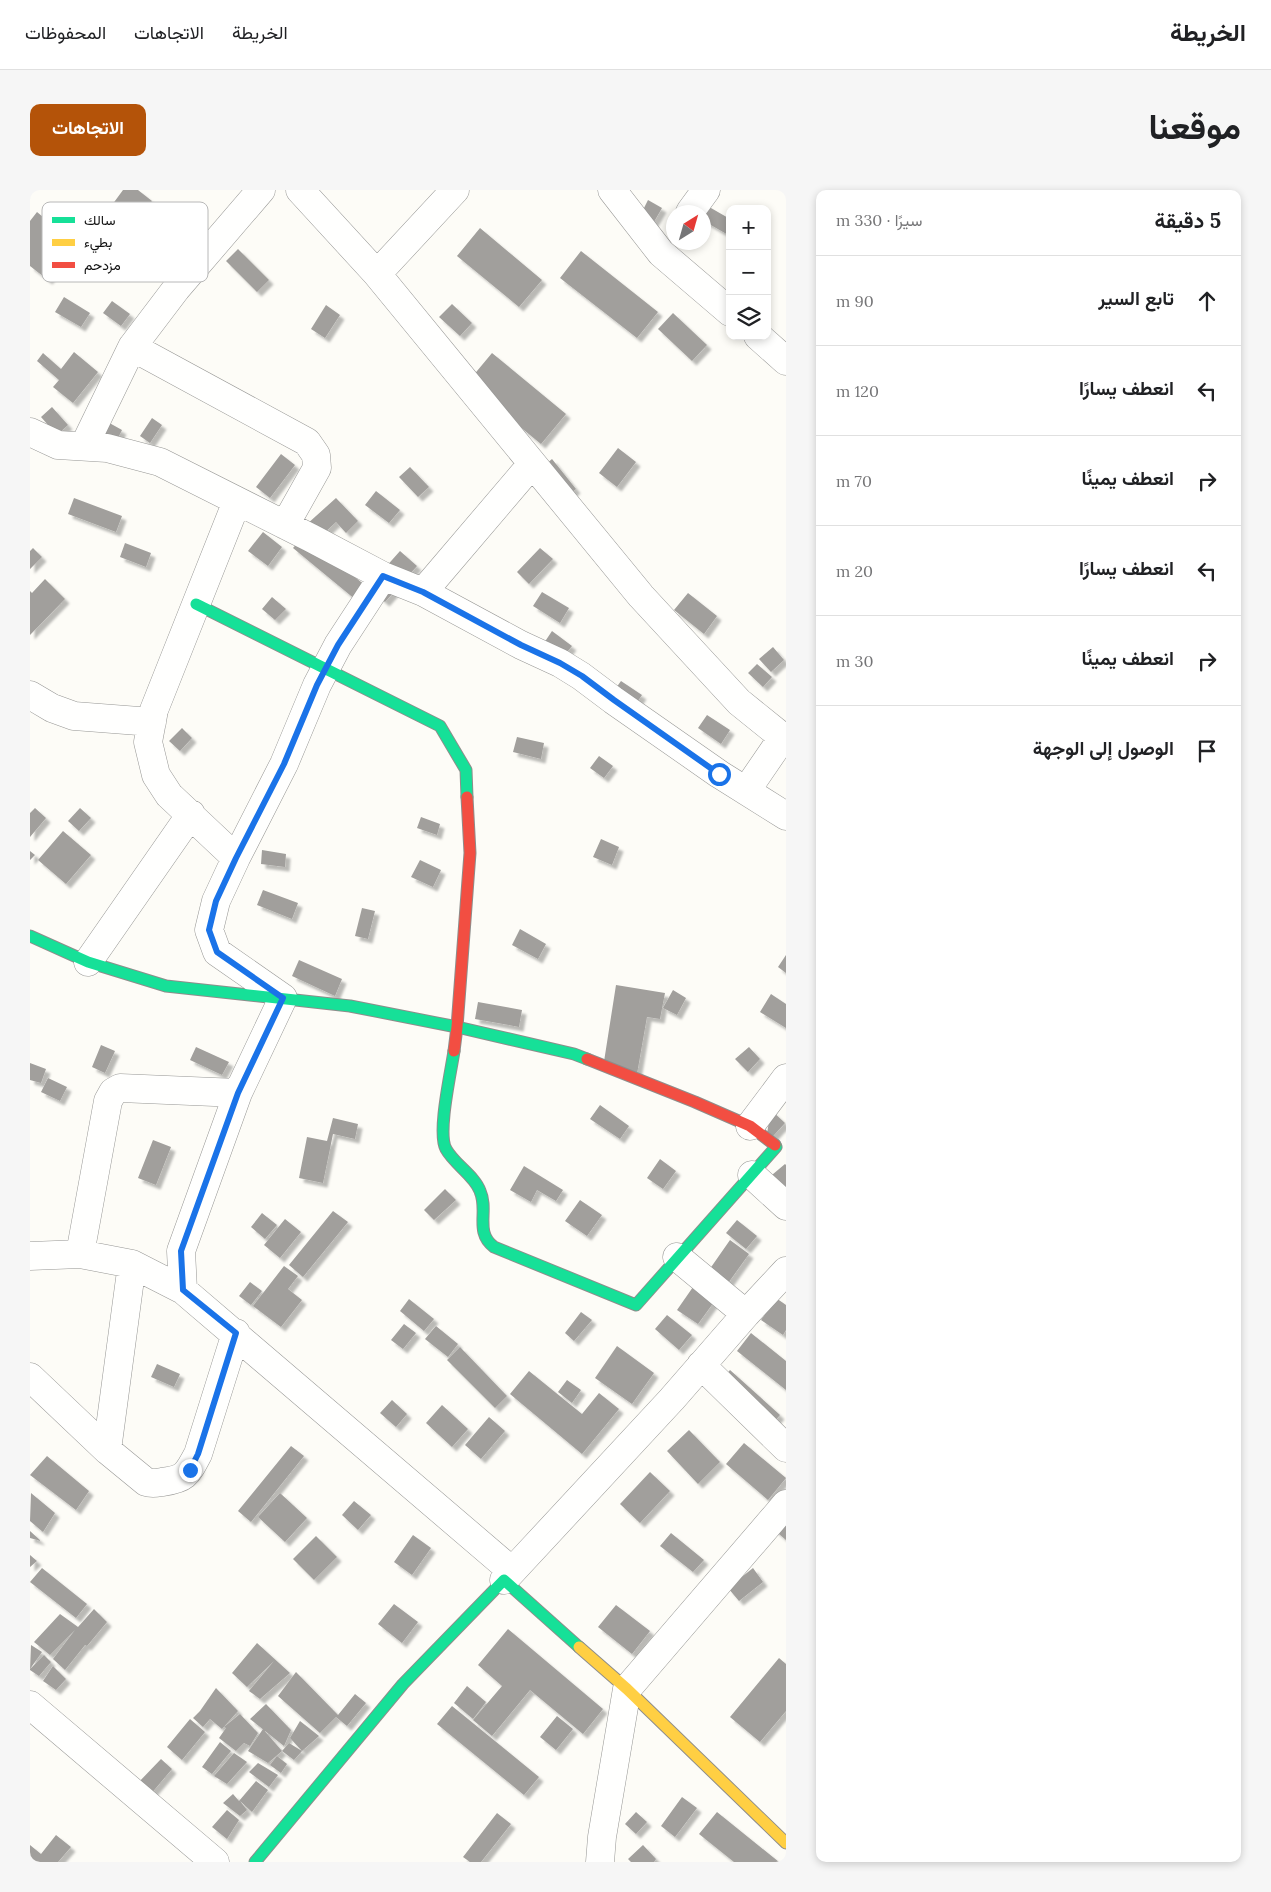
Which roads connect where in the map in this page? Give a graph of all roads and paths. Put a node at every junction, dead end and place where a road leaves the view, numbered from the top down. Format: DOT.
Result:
graph roads {
  1 [pos="261,190"];
  2 [pos="300,190"];
  3 [pos="455,190"];
  4 [pos="612,190"];
  5 [pos="706,190"];
  6 [pos="695,205"];
  7 [pos="666,243"];
  8 [pos="673,250"];
  9 [pos="208,252"];
  10 [pos="377,274"];
  11 [pos="182,282"];
  12 [pos="726,308"];
  13 [pos="762,340"];
  14 [pos="132,347"];
  15 [pos="786,361"];
  16 [pos="30,432"];
  17 [pos="84,446"];
  18 [pos="532,464"];
  19 [pos="237,501"];
  20 [pos="285,525"];
  21 [pos="383,576"];
  22 [pos="423,592"];
  23 [pos="196,604"];
  24 [pos="326,668"];
  25 [pos="30,695"];
  26 [pos="152,722"];
  27 [pos="784,738"];
  28 [pos="746,791"];
  29 [pos="191,814"];
  30 [pos="786,816"];
  31 [pos="236,858"];
  32 [pos="30,936"];
  33 [pos="88,962"];
  34 [pos="283,998"];
  35 [pos="457,1027"];
  36 [pos="786,1078"];
  37 [pos="238,1093"];
  38 [pos="750,1126"];
  39 [pos="752,1175"];
  40 [pos="786,1206"];
  41 [pos="80,1254"];
  42 [pos="30,1256"];
  43 [pos="677,1257"];
  44 [pos="132,1264"];
  45 [pos="786,1272"];
  46 [pos="183,1290"];
  47 [pos="746,1314"];
  48 [pos="236,1333"];
  49 [pos="701,1366"];
  50 [pos="30,1377"];
  51 [pos="786,1448"];
  52 [pos="107,1450"];
  53 [pos="786,1504"];
  54 [pos="508,1575"];
  55 [pos="627,1689"];
  56 [pos="30,1705"];
  57 [pos="786,1843"];
  58 [pos="215,1862"];
  59 [pos="255,1862"];
  60 [pos="600,1862"];
  1 -- 9 [label="street"];
  2 -- 10 [label="street"];
  3 -- 10 [label="street"];
  4 -- 7 [label="street"];
  5 -- 6 [label="street"];
  8 -- 12 [label="street"];
  10 -- 18 [label="street"];
  11 -- 14 [label="street"];
  13 -- 15 [label="street"];
  14 -- 17 [label="street"];
  14 -- 20 [label="street"];
  16 -- 17 [label="street"];
  17 -- 19 [label="street"];
  18 -- 22 [label="street"];
  18 -- 27 [label="street"];
  19 -- 20 [label="street"];
  19 -- 23 [label="street"];
  20 -- 21 [label="street"];
  21 -- 22 [label="street"];
  21 -- 24 [label="street"];
  22 -- 28 [label="street"];
  23 -- 24 [label="street"];
  23 -- 26 [label="street"];
  24 -- 31 [label="street"];
  24 -- 35 [label="street"];
  25 -- 26 [label="street"];
  26 -- 29 [label="street"];
  27 -- 28 [label="street"];
  28 -- 30 [label="street"];
  29 -- 31 [label="street"];
  29 -- 33 [label="street"];
  31 -- 34 [label="street"];
  32 -- 33 [label="street"];
  33 -- 34 [label="street"];
  34 -- 35 [label="street"];
  34 -- 37 [label="street"];
  35 -- 38 [label="street"];
  35 -- 43 [label="street"];
  36 -- 38 [label="street"];
  37 -- 41 [label="street"];
  37 -- 46 [label="street"];
  38 -- 39 [label="street"];
  39 -- 40 [label="street"];
  39 -- 43 [label="street"];
  41 -- 42 [label="street"];
  41 -- 44 [label="street"];
  43 -- 47 [label="street"];
  44 -- 46 [label="street"];
  44 -- 52 [label="street"];
  45 -- 47 [label="street"];
  46 -- 48 [label="street"];
  47 -- 49 [label="street"];
  48 -- 52 [label="street"];
  48 -- 54 [label="street"];
  49 -- 51 [label="street"];
  49 -- 54 [label="street"];
  50 -- 52 [label="street"];
  53 -- 55 [label="street"];
  54 -- 55 [label="street"];
  54 -- 59 [label="street"];
  55 -- 57 [label="street"];
  55 -- 60 [label="street"];
  56 -- 58 [label="street"];
}
